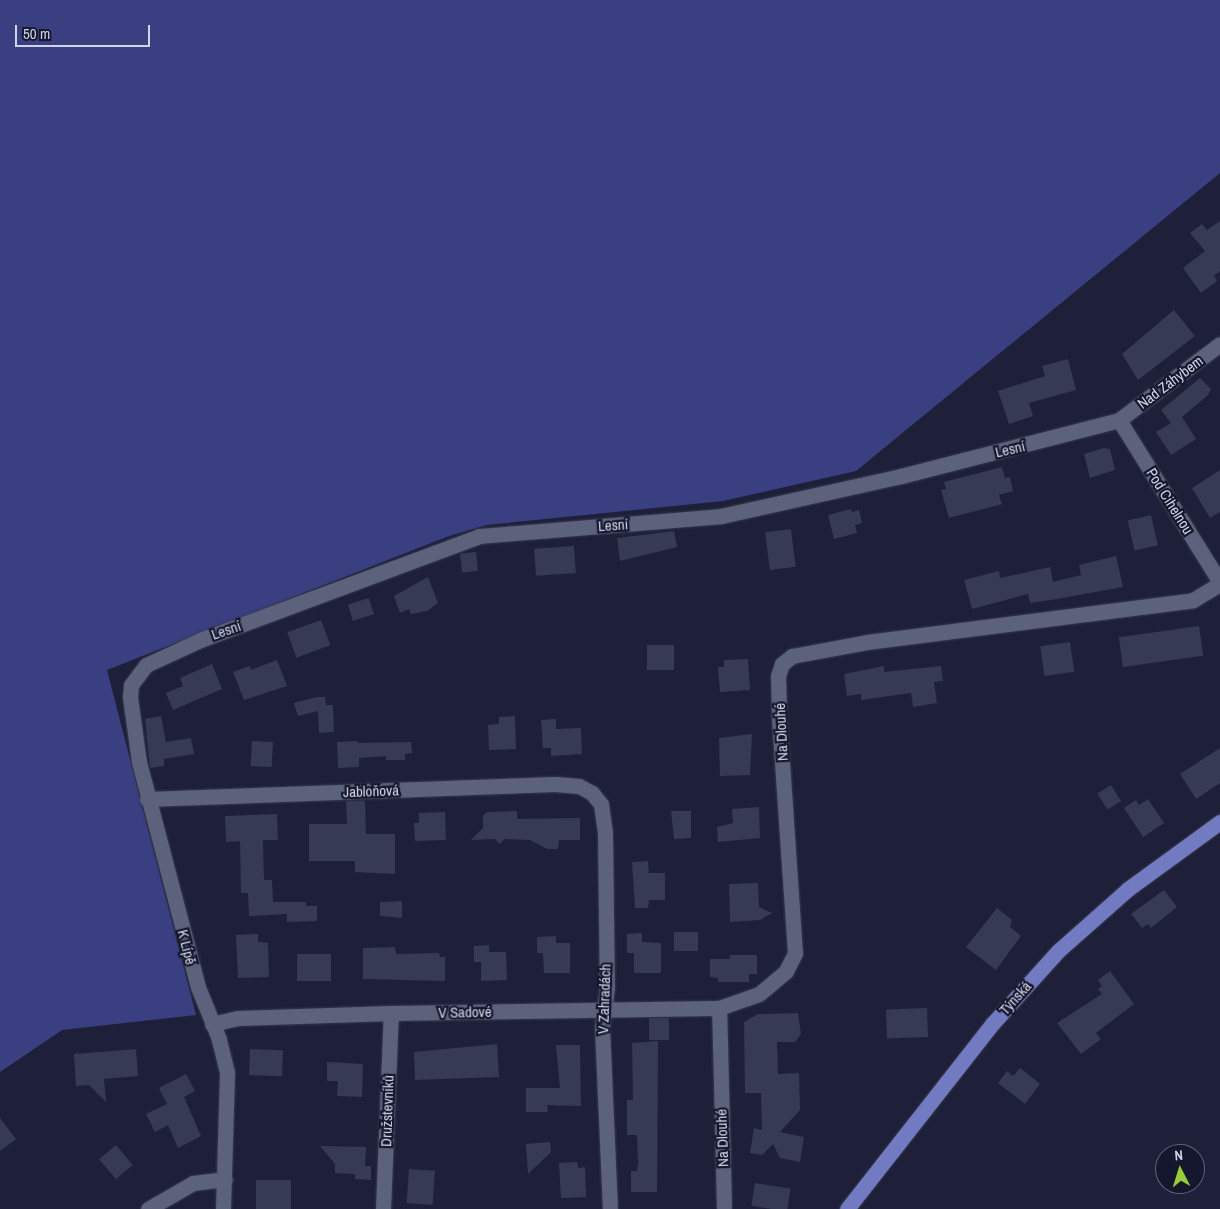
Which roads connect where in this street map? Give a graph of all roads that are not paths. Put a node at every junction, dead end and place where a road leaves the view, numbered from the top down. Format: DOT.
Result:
graph roads {
  1 [pos="1220,344"];
  2 [pos="1119,420"];
  3 [pos="1220,583"];
  4 [pos="131,685"];
  5 [pos="592,792"];
  6 [pos="147,799"];
  7 [pos="1220,822"];
  8 [pos="719,1008"];
  9 [pos="604,1010"];
  10 [pos="391,1013"];
  11 [pos="212,1024"];
  12 [pos="225,1179"];
  13 [pos="724,1207"];
  14 [pos="148,1209"];
  15 [pos="224,1209"];
  16 [pos="383,1209"];
  17 [pos="610,1209"];
  18 [pos="847,1209"];
  1 -- 2 [label="street, Nad Záhybem"];
  2 -- 3 [label="street, Pod Cihelnou"];
  2 -- 4 [label="street, Lesní"];
  3 -- 8 [label="street, Na Dlouhé"];
  4 -- 6 [label="street, K Lípě"];
  5 -- 6 [label="street, Jabloňová"];
  5 -- 9 [label="street, V Zahradách"];
  6 -- 11 [label="street, K Lípě"];
  7 -- 18 [label="main road, Týnská"];
  8 -- 9 [label="street, V Sadové"];
  8 -- 13 [label="street, Na Dlouhé"];
  9 -- 10 [label="street, V Sadové"];
  9 -- 17 [label="street, V Zahradách"];
  10 -- 11 [label="street, V Sadové"];
  10 -- 16 [label="street, Družstevníků"];
  11 -- 12 [label="street, K Lípě"];
  12 -- 14 [label="street"];
  12 -- 15 [label="street, K Lípě"];
}
